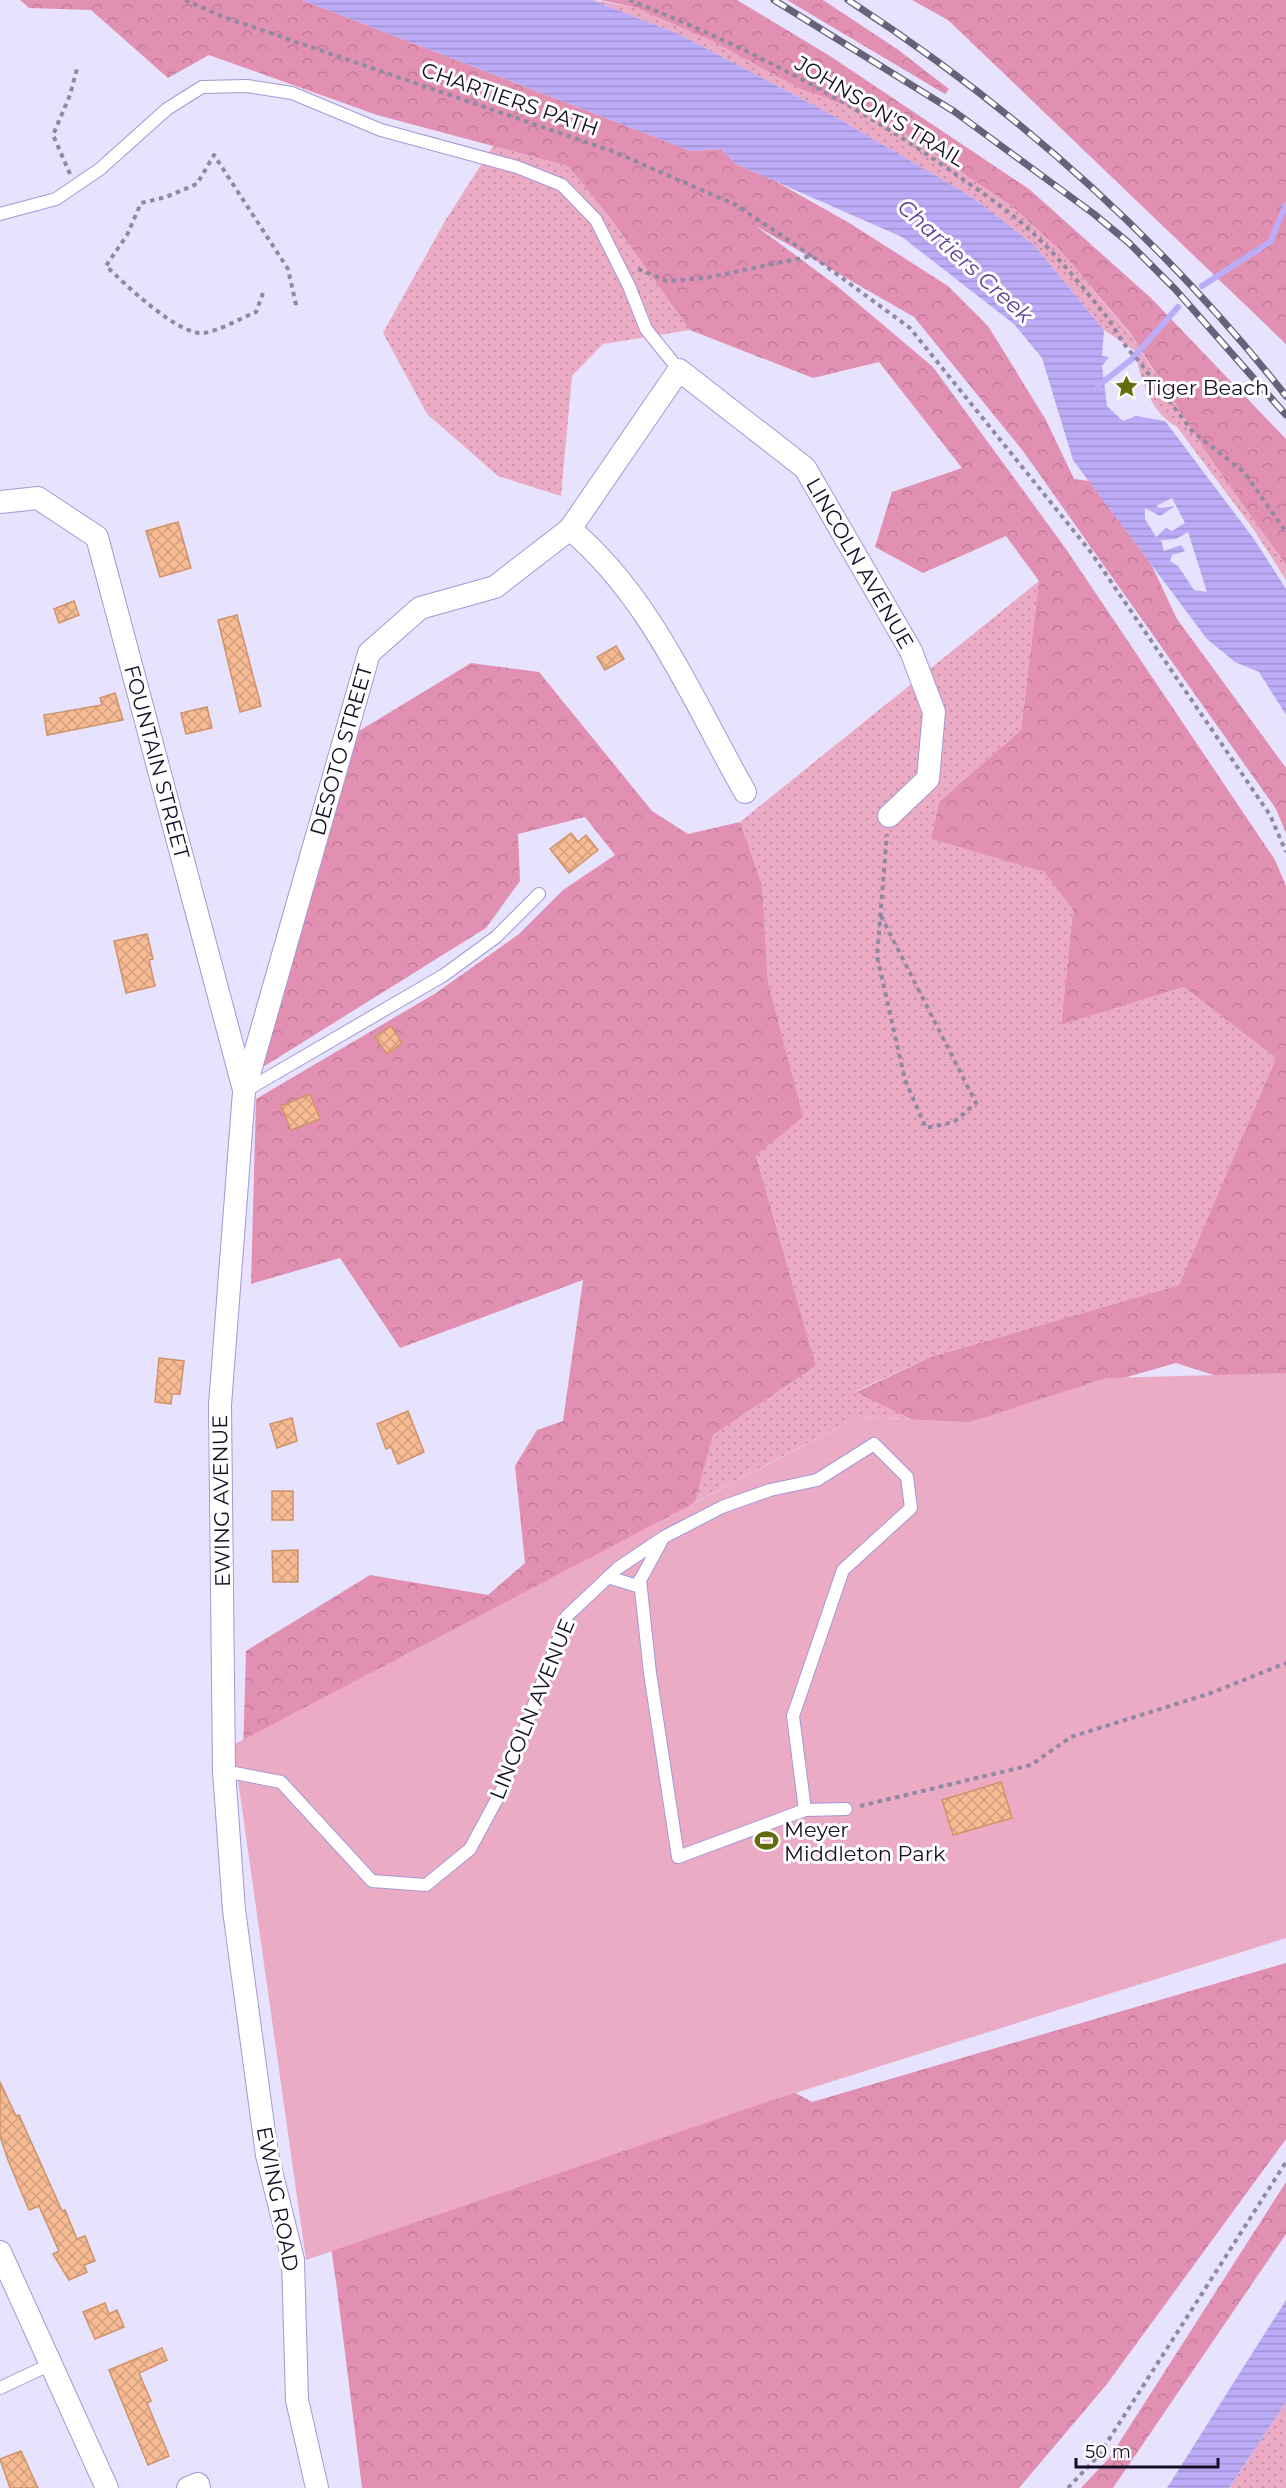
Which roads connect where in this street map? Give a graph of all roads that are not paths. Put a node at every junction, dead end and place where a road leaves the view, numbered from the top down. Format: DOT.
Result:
graph roads {
  1 [pos="0,214"];
  2 [pos="679,370"];
  3 [pos="0,502"];
  4 [pos="570,529"];
  5 [pos="745,792"];
  6 [pos="889,816"];
  7 [pos="539,894"];
  8 [pos="244,1092"];
  9 [pos="664,1537"];
  10 [pos="608,1577"];
  11 [pos="640,1580"];
  12 [pos="224,1771"];
  13 [pos="846,1809"];
  14 [pos="805,1810"];
  15 [pos="234,1910"];
  16 [pos="0,2252"];
  17 [pos="51,2364"];
  18 [pos="0,2388"];
  19 [pos="107,2488"];
  20 [pos="188,2488"];
  21 [pos="199,2488"];
  22 [pos="317,2488"];
  1 -- 2 [label="lane"];
  2 -- 4 [label="street, DESOTO STREET"];
  2 -- 6 [label="street, LINCOLN AVENUE"];
  3 -- 8 [label="street, FOUNTAIN STREET"];
  4 -- 5 [label="street"];
  4 -- 8 [label="street, DESOTO STREET"];
  7 -- 8 [label="lane"];
  8 -- 12 [label="street, EWING AVENUE"];
  9 -- 10 [label="lane, LINCOLN AVENUE"];
  9 -- 11 [label="lane"];
  9 -- 14 [label="lane, LINCOLN AVENUE"];
  10 -- 11 [label="lane"];
  10 -- 12 [label="lane, LINCOLN AVENUE"];
  11 -- 14 [label="lane"];
  12 -- 15 [label="street, EWING AVENUE"];
  13 -- 14 [label="lane"];
  15 -- 22 [label="street, EWING ROAD"];
  16 -- 17 [label="street"];
  17 -- 18 [label="lane"];
  17 -- 19 [label="street"];
  20 -- 21 [label="street"];
}
